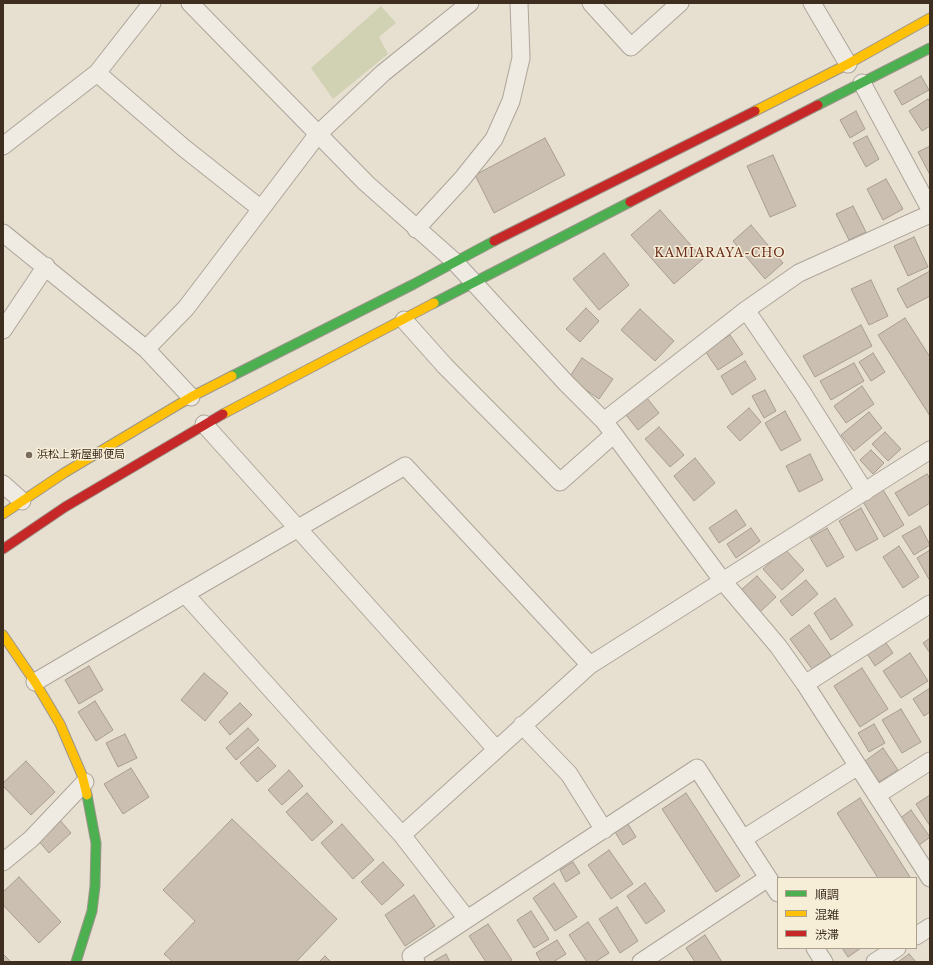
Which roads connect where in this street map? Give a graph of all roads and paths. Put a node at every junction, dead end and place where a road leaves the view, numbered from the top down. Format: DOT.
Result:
graph roads {
  1 [pos="152,3"];
  2 [pos="190,3"];
  3 [pos="470,3"];
  4 [pos="519,3"];
  5 [pos="591,3"];
  6 [pos="680,3"];
  7 [pos="812,3"];
  8 [pos="930,18"];
  9 [pos="930,48"];
  10 [pos="848,64"];
  11 [pos="97,73"];
  12 [pos="862,84"];
  13 [pos="318,134"];
  14 [pos="3,146"];
  15 [pos="261,209"];
  16 [pos="930,209"];
  17 [pos="930,214"];
  18 [pos="416,229"];
  19 [pos="3,233"];
  20 [pos="454,261"];
  21 [pos="46,266"];
  22 [pos="472,282"];
  23 [pos="746,310"];
  24 [pos="404,320"];
  25 [pos="3,330"];
  26 [pos="146,349"];
  27 [pos="191,397"];
  28 [pos="604,421"];
  29 [pos="204,424"];
  30 [pos="613,435"];
  31 [pos="930,450"];
  32 [pos="3,484"];
  33 [pos="865,492"];
  34 [pos="22,500"];
  35 [pos="3,514"];
  36 [pos="298,529"];
  37 [pos="3,549"];
  38 [pos="722,580"];
  39 [pos="185,594"];
  40 [pos="930,604"];
  41 [pos="3,636"];
  42 [pos="590,665"];
  43 [pos="35,682"];
  44 [pos="805,684"];
  45 [pos="522,725"];
  46 [pos="496,749"];
  47 [pos="930,761"];
  48 [pos="858,766"];
  49 [pos="85,782"];
  50 [pos="877,796"];
  51 [pos="604,830"];
  52 [pos="402,835"];
  53 [pos="743,839"];
  54 [pos="3,862"];
  55 [pos="768,878"];
  56 [pos="930,878"];
  57 [pos="777,892"];
  58 [pos="467,920"];
  59 [pos="930,927"];
  60 [pos="917,935"];
  61 [pos="816,949"];
  62 [pos="895,949"];
  63 [pos="76,962"];
  64 [pos="416,962"];
  65 [pos="641,962"];
  66 [pos="824,962"];
  67 [pos="875,962"];
  1 -- 11 [label="street"];
  2 -- 13 [label="street"];
  3 -- 13 [label="street"];
  4 -- 18 [label="street"];
  5 -- 6 [label="street"];
  7 -- 10 [label="street"];
  8 -- 10 [label="street"];
  9 -- 12 [label="street"];
  10 -- 20 [label="street"];
  11 -- 14 [label="street"];
  11 -- 15 [label="street"];
  12 -- 16 [label="street"];
  12 -- 22 [label="street"];
  13 -- 15 [label="street"];
  13 -- 18 [label="street"];
  15 -- 26 [label="street"];
  17 -- 23 [label="street"];
  18 -- 20 [label="street"];
  19 -- 21 [label="street"];
  20 -- 22 [label="street"];
  20 -- 27 [label="street"];
  21 -- 25 [label="street"];
  21 -- 26 [label="street"];
  22 -- 24 [label="street"];
  22 -- 28 [label="street"];
  23 -- 28 [label="street"];
  23 -- 33 [label="street"];
  24 -- 29 [label="street"];
  24 -- 30 [label="street"];
  26 -- 27 [label="street"];
  27 -- 34 [label="street"];
  28 -- 30 [label="street"];
  29 -- 36 [label="street"];
  29 -- 37 [label="street"];
  30 -- 38 [label="street"];
  31 -- 33 [label="street"];
  32 -- 34 [label="street"];
  33 -- 38 [label="street"];
  34 -- 35 [label="street"];
  36 -- 39 [label="street"];
  36 -- 42 [label="street"];
  36 -- 46 [label="street"];
  38 -- 42 [label="street"];
  38 -- 44 [label="street"];
  39 -- 43 [label="street"];
  39 -- 52 [label="street"];
  40 -- 44 [label="street"];
  41 -- 43 [label="street"];
  42 -- 45 [label="street"];
  43 -- 49 [label="street"];
  44 -- 48 [label="street"];
  45 -- 46 [label="street"];
  45 -- 51 [label="street"];
  46 -- 52 [label="street"];
  47 -- 50 [label="street"];
  48 -- 50 [label="street"];
  48 -- 53 [label="street"];
  49 -- 54 [label="street"];
  49 -- 63 [label="street"];
  50 -- 56 [label="street"];
  51 -- 53 [label="street"];
  51 -- 58 [label="street"];
  52 -- 58 [label="street"];
  53 -- 55 [label="street"];
  55 -- 57 [label="street"];
  55 -- 65 [label="street"];
  58 -- 64 [label="street"];
  59 -- 60 [label="street"];
  61 -- 66 [label="street"];
  62 -- 67 [label="street"];
}
